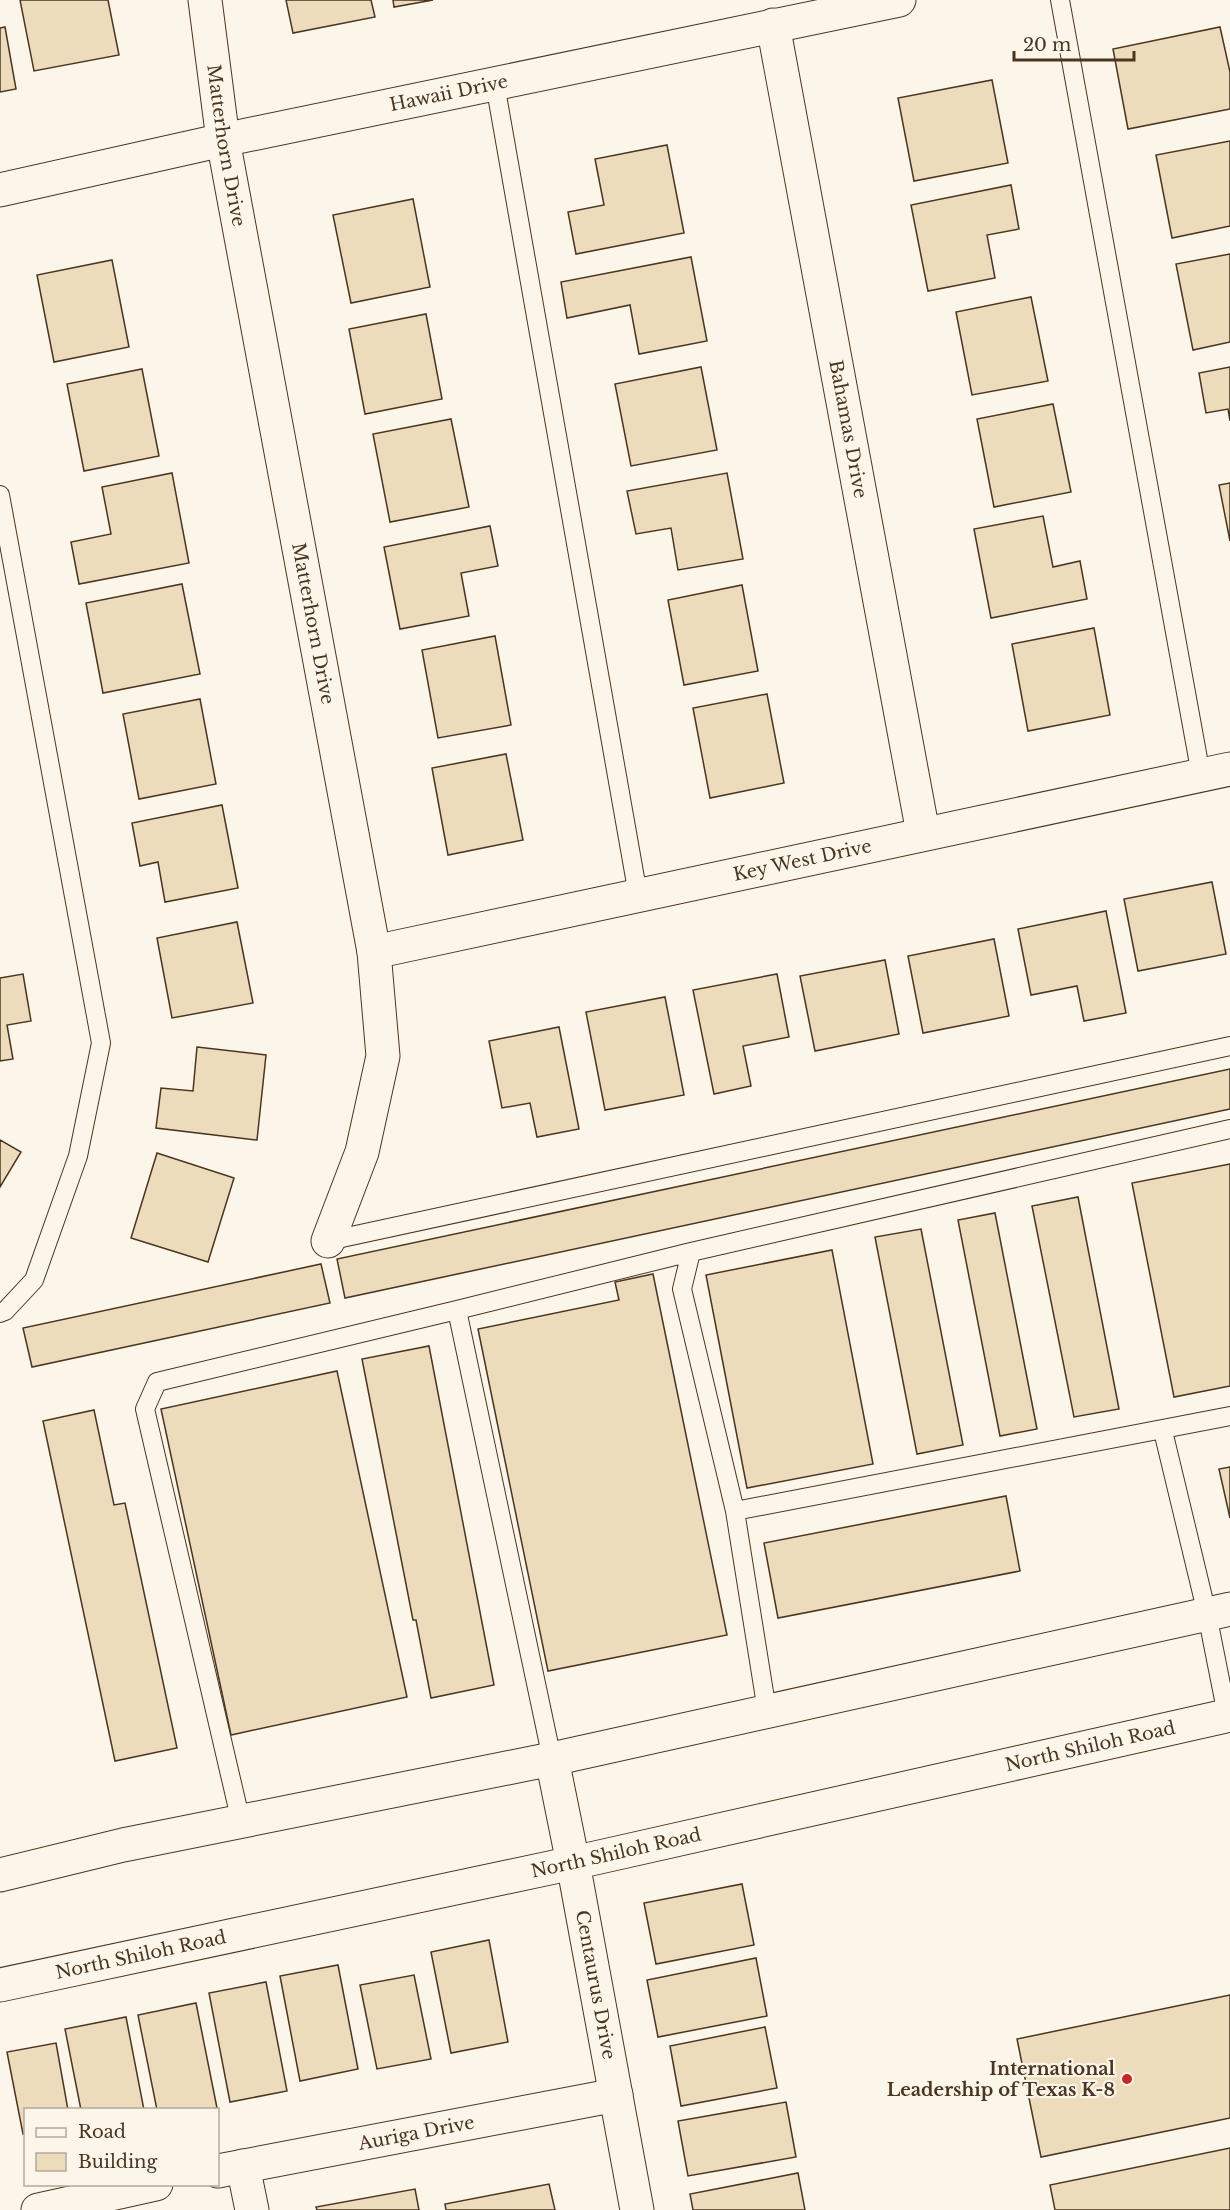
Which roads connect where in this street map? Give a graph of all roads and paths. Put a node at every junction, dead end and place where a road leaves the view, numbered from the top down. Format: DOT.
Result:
graph roads {
  1 [pos="205,0"];
  2 [pos="898,0"];
  3 [pos="1060,0"];
  4 [pos="773,25"];
  5 [pos="495,84"];
  6 [pos="223,140"];
  7 [pos="0,190"];
  8 [pos="0,495"];
  9 [pos="1216,772"];
  10 [pos="923,833"];
  11 [pos="638,895"];
  12 [pos="374,952"];
  13 [pos="1230,1046"];
  14 [pos="1230,1129"];
  15 [pos="328,1241"];
  16 [pos="691,1252"];
  17 [pos="457,1310"];
  18 [pos="0,1312"];
  19 [pos="1230,1416"];
  20 [pos="1162,1431"];
  21 [pos="735,1511"];
  22 [pos="1218,1611"];
  23 [pos="767,1711"];
  24 [pos="1229,1715"];
  25 [pos="552,1759"];
  26 [pos="241,1822"];
  27 [pos="573,1863"];
  28 [pos="0,1875"];
  29 [pos="0,1985"];
  30 [pos="616,2095"];
  31 [pos="230,2168"];
  32 [pos="147,2186"];
  33 [pos="38,2210"];
  34 [pos="252,2210"];
  35 [pos="637,2210"];
  1 -- 6 [label="street, Matterhorn Drive"];
  2 -- 4 [label="street, Hawaii Drive"];
  3 -- 9 [label="lane"];
  4 -- 5 [label="street, Hawaii Drive"];
  4 -- 10 [label="street, Bahamas Drive"];
  5 -- 6 [label="street, Hawaii Drive"];
  5 -- 11 [label="lane"];
  6 -- 7 [label="street, Hawaii Drive"];
  6 -- 12 [label="street, Matterhorn Drive"];
  8 -- 18 [label="lane"];
  9 -- 10 [label="street, Key West Drive"];
  10 -- 11 [label="street, Key West Drive"];
  11 -- 12 [label="street, Key West Drive"];
  12 -- 15 [label="street, Matterhorn Drive"];
  13 -- 15 [label="lane"];
  14 -- 16 [label="lane"];
  16 -- 17 [label="lane"];
  16 -- 21 [label="lane"];
  17 -- 25 [label="lane"];
  17 -- 26 [label="lane"];
  19 -- 20 [label="lane"];
  20 -- 21 [label="lane"];
  20 -- 22 [label="lane"];
  21 -- 23 [label="lane"];
  22 -- 23 [label="street"];
  22 -- 24 [label="lane"];
  23 -- 25 [label="street"];
  24 -- 27 [label="street, North Shiloh Road"];
  25 -- 26 [label="street"];
  25 -- 27 [label="street, Centaurus Drive"];
  26 -- 28 [label="street"];
  27 -- 29 [label="street, North Shiloh Road"];
  27 -- 30 [label="street, Centaurus Drive"];
  30 -- 31 [label="street, Auriga Drive"];
  30 -- 35 [label="street, Centaurus Drive"];
  31 -- 34 [label="street"];
  32 -- 33 [label="street"];
}
